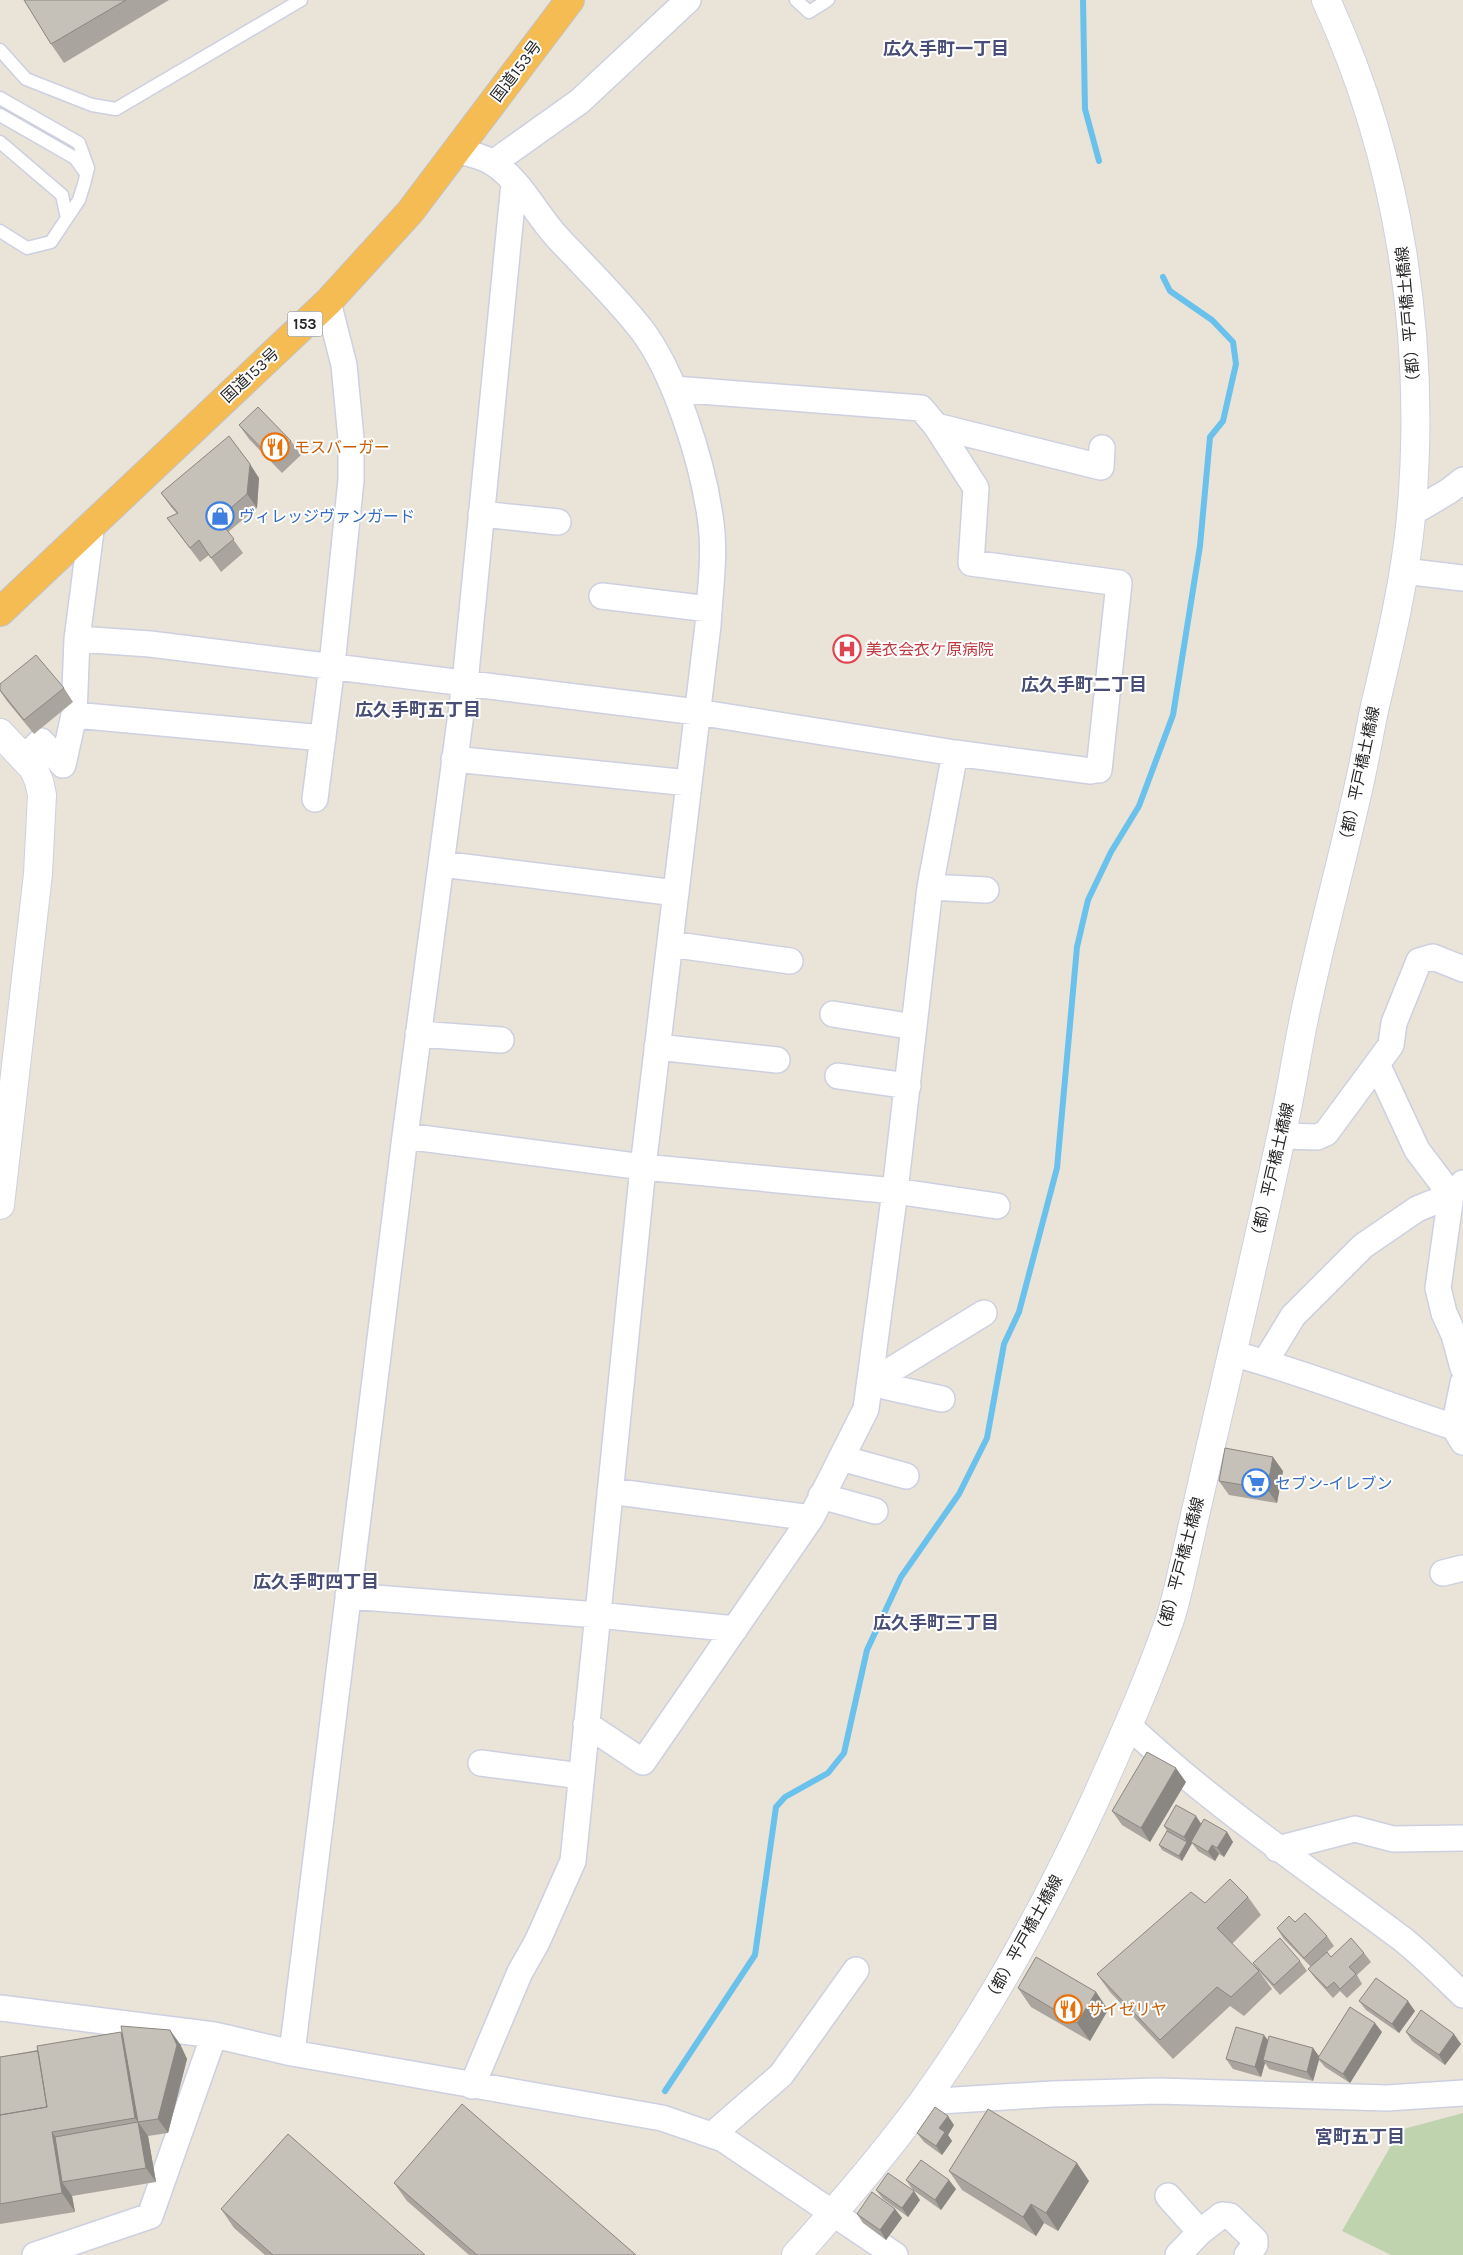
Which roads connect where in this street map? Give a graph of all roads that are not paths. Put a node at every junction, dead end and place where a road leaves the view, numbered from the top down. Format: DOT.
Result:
graph roads {
  1 [pos="301,0"];
  2 [pos="570,0"];
  3 [pos="688,0"];
  4 [pos="796,0"];
  5 [pos="828,0"];
  6 [pos="1326,0"];
  7 [pos="0,50"];
  8 [pos="0,98"];
  9 [pos="0,115"];
  10 [pos="0,142"];
  11 [pos="457,150"];
  12 [pos="493,163"];
  13 [pos="86,174"];
  14 [pos="514,183"];
  15 [pos="67,218"];
  16 [pos="0,231"];
  17 [pos="328,302"];
  18 [pos="674,389"];
  19 [pos="936,426"];
  20 [pos="1102,448"];
  21 [pos="1463,480"];
  22 [pos="1412,513"];
  23 [pos="481,514"];
  24 [pos="558,522"];
  25 [pos="92,523"];
  26 [pos="1404,571"];
  27 [pos="1463,578"];
  28 [pos="602,596"];
  29 [pos="709,609"];
  30 [pos="0,612"];
  31 [pos="77,639"];
  32 [pos="332,665"];
  33 [pos="465,683"];
  34 [pos="698,712"];
  35 [pos="74,715"];
  36 [pos="0,733"];
  37 [pos="323,738"];
  38 [pos="955,753"];
  39 [pos="23,759"];
  40 [pos="454,759"];
  41 [pos="689,783"];
  42 [pos="315,799"];
  43 [pos="441,864"];
  44 [pos="930,887"];
  45 [pos="986,890"];
  46 [pos="676,893"];
  47 [pos="670,944"];
  48 [pos="790,961"];
  49 [pos="1463,969"];
  50 [pos="833,1014"];
  51 [pos="914,1027"];
  52 [pos="418,1034"];
  53 [pos="501,1040"];
  54 [pos="657,1047"];
  55 [pos="777,1060"];
  56 [pos="1377,1064"];
  57 [pos="838,1076"];
  58 [pos="908,1086"];
  59 [pos="405,1136"];
  60 [pos="1282,1136"];
  61 [pos="643,1167"];
  62 [pos="895,1191"];
  63 [pos="1459,1192"];
  64 [pos="0,1205"];
  65 [pos="997,1206"];
  66 [pos="984,1313"];
  67 [pos="1231,1352"];
  68 [pos="1265,1362"];
  69 [pos="1463,1368"];
  70 [pos="870,1383"];
  71 [pos="1463,1383"];
  72 [pos="942,1400"];
  73 [pos="1460,1433"];
  74 [pos="841,1458"];
  75 [pos="906,1476"];
  76 [pos="610,1491"];
  77 [pos="816,1507"];
  78 [pos="875,1511"];
  79 [pos="348,1596"];
  80 [pos="598,1615"];
  81 [pos="735,1629"];
  82 [pos="586,1724"];
  83 [pos="1129,1726"];
  84 [pos="481,1764"];
  85 [pos="581,1776"];
  86 [pos="1463,1838"];
  87 [pos="1277,1849"];
  88 [pos="856,1970"];
  89 [pos="1463,1994"];
  90 [pos="0,2008"];
  91 [pos="214,2035"];
  92 [pos="292,2053"];
  93 [pos="472,2086"];
  94 [pos="1463,2093"];
  95 [pos="923,2102"];
  96 [pos="712,2135"];
  97 [pos="1168,2196"];
  98 [pos="832,2214"];
  99 [pos="1200,2232"];
  100 [pos="35,2255"];
  101 [pos="796,2255"];
  102 [pos="896,2255"];
  103 [pos="1178,2255"];
  104 [pos="1247,2255"];
  1 -- 7 [label="lane"];
  2 -- 11 [label="highway, 国道153号 / 153"];
  3 -- 12 [label="street"];
  4 -- 5 [label="lane"];
  6 -- 22 [label="street, （都）平戸橋土橋線"];
  8 -- 13 [label="lane"];
  9 -- 13 [label="lane"];
  10 -- 15 [label="lane"];
  11 -- 12 [label="street"];
  11 -- 17 [label="highway, 国道153号 / 153"];
  12 -- 14 [label="street"];
  13 -- 15 [label="lane"];
  14 -- 18 [label="street"];
  14 -- 23 [label="street"];
  15 -- 16 [label="lane"];
  17 -- 25 [label="highway, 国道153号 / 153"];
  17 -- 32 [label="street"];
  18 -- 19 [label="street"];
  18 -- 29 [label="street"];
  19 -- 20 [label="street"];
  19 -- 38 [label="street"];
  21 -- 22 [label="street"];
  22 -- 26 [label="street, （都）平戸橋土橋線"];
  23 -- 24 [label="street"];
  23 -- 33 [label="street"];
  25 -- 30 [label="highway, 国道153号 / 153"];
  25 -- 31 [label="street"];
  26 -- 27 [label="street"];
  26 -- 60 [label="street, （都）平戸橋土橋線"];
  28 -- 29 [label="street"];
  29 -- 34 [label="street"];
  31 -- 32 [label="street"];
  31 -- 35 [label="street"];
  32 -- 33 [label="street"];
  32 -- 37 [label="street"];
  33 -- 34 [label="street"];
  33 -- 40 [label="street"];
  34 -- 38 [label="street"];
  34 -- 41 [label="street"];
  35 -- 37 [label="street"];
  35 -- 39 [label="street"];
  36 -- 39 [label="street"];
  37 -- 42 [label="street"];
  38 -- 44 [label="street"];
  39 -- 64 [label="street"];
  40 -- 41 [label="street"];
  40 -- 43 [label="street"];
  41 -- 46 [label="street"];
  43 -- 46 [label="street"];
  43 -- 52 [label="street"];
  44 -- 45 [label="street"];
  44 -- 51 [label="street"];
  46 -- 47 [label="street"];
  47 -- 48 [label="street"];
  47 -- 54 [label="street"];
  49 -- 56 [label="street"];
  50 -- 51 [label="street"];
  51 -- 58 [label="street"];
  52 -- 53 [label="street"];
  52 -- 59 [label="street"];
  54 -- 55 [label="street"];
  54 -- 61 [label="street"];
  56 -- 60 [label="street"];
  56 -- 63 [label="street"];
  57 -- 58 [label="street"];
  58 -- 62 [label="street"];
  59 -- 61 [label="street"];
  59 -- 79 [label="street"];
  60 -- 67 [label="street, （都）平戸橋土橋線"];
  61 -- 62 [label="street"];
  61 -- 76 [label="street"];
  62 -- 65 [label="street"];
  62 -- 70 [label="street"];
  63 -- 68 [label="street"];
  63 -- 69 [label="street"];
  66 -- 70 [label="street"];
  67 -- 68 [label="street"];
  67 -- 83 [label="street, （都）平戸橋土橋線"];
  68 -- 73 [label="street"];
  70 -- 72 [label="street"];
  70 -- 74 [label="street"];
  71 -- 73 [label="street"];
  74 -- 75 [label="street"];
  74 -- 77 [label="street"];
  76 -- 77 [label="street"];
  76 -- 80 [label="street"];
  77 -- 78 [label="street"];
  77 -- 81 [label="street"];
  79 -- 80 [label="street"];
  79 -- 92 [label="street"];
  80 -- 81 [label="street"];
  80 -- 82 [label="street"];
  81 -- 82 [label="street"];
  82 -- 85 [label="street"];
  83 -- 87 [label="street"];
  83 -- 95 [label="street, （都）平戸橋土橋線"];
  84 -- 85 [label="street"];
  85 -- 93 [label="street"];
  86 -- 87 [label="street"];
  87 -- 89 [label="street"];
  88 -- 96 [label="street"];
  90 -- 91 [label="street"];
  91 -- 92 [label="street"];
  91 -- 100 [label="street"];
  92 -- 93 [label="street"];
  93 -- 96 [label="street"];
  94 -- 95 [label="street"];
  95 -- 98 [label="street, （都）平戸橋土橋線"];
  96 -- 98 [label="street"];
  97 -- 99 [label="street"];
  98 -- 101 [label="street, （都）平戸橋土橋線"];
  98 -- 102 [label="street"];
  99 -- 103 [label="street"];
  99 -- 104 [label="street"];
}
